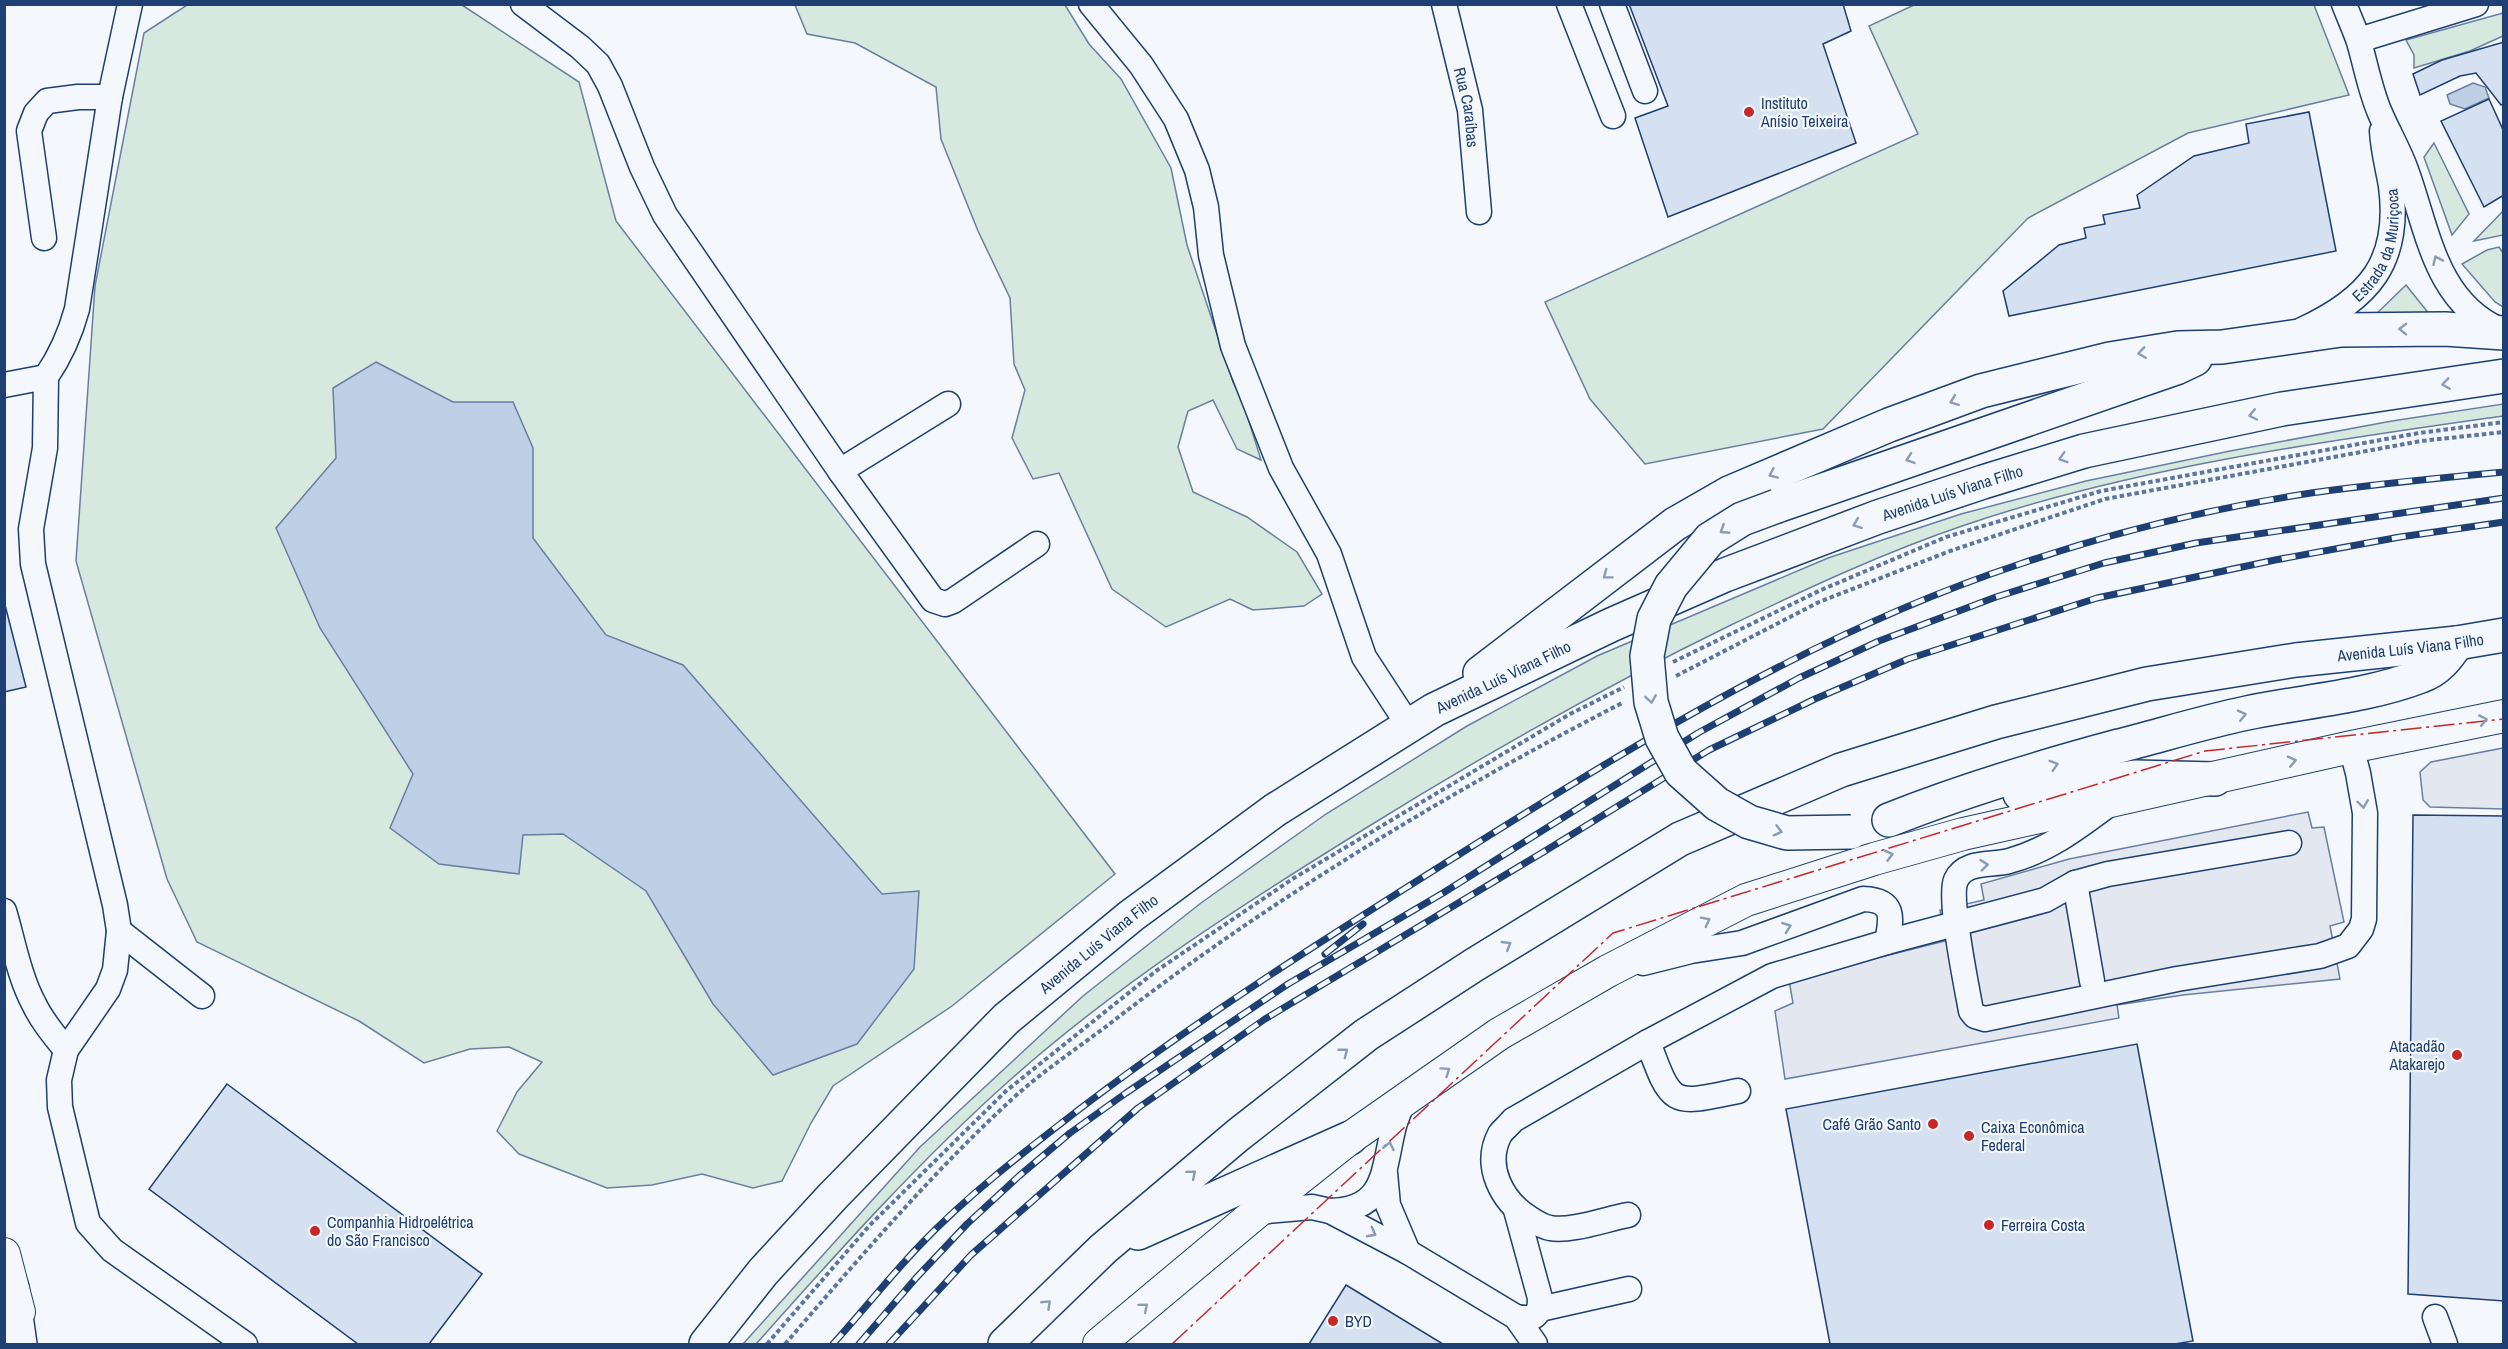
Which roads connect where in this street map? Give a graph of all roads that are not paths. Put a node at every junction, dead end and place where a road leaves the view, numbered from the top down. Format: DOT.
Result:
graph roads {
  1 [pos="130,4"];
  2 [pos="523,4"];
  3 [pos="1091,4"];
  4 [pos="1444,4"];
  5 [pos="1569,4"];
  6 [pos="1612,4"];
  7 [pos="2344,4"];
  8 [pos="2476,4"];
  9 [pos="2359,40"];
  10 [pos="1645,91"];
  11 [pos="110,98"];
  12 [pos="2380,114"];
  13 [pos="1613,116"];
  14 [pos="1479,212"];
  15 [pos="44,238"];
  16 [pos="2504,332"];
  17 [pos="2289,336"];
  18 [pos="2222,347"];
  19 [pos="2504,376"];
  20 [pos="46,377"];
  21 [pos="4,385"];
  22 [pos="948,404"];
  23 [pos="840,471"];
  24 [pos="1037,544"];
  25 [pos="2504,635"];
  26 [pos="2457,643"];
  27 [pos="2504,716"];
  28 [pos="1422,718"];
  29 [pos="2351,747"];
  30 [pos="2215,779"];
  31 [pos="2116,799"];
  32 [pos="1889,820"];
  33 [pos="2289,843"];
  34 [pos="2075,884"];
  35 [pos="4,911"];
  36 [pos="1957,925"];
  37 [pos="119,931"];
  38 [pos="1887,942"];
  39 [pos="1608,971"];
  40 [pos="2092,981"];
  41 [pos="202,996"];
  42 [pos="1648,1042"];
  43 [pos="66,1050"];
  44 [pos="1738,1091"];
  45 [pos="1404,1100"];
  46 [pos="1350,1138"];
  47 [pos="1385,1173"];
  48 [pos="1516,1210"];
  49 [pos="1330,1211"];
  50 [pos="1257,1212"];
  51 [pos="1628,1215"];
  52 [pos="1103,1249"];
  53 [pos="1408,1252"];
  54 [pos="4,1254"];
  55 [pos="12,1287"];
  56 [pos="1629,1289"];
  57 [pos="1540,1309"];
  58 [pos="1516,1317"];
  59 [pos="2435,1317"];
  60 [pos="27,1339"];
  61 [pos="245,1344"];
  62 [pos="706,1344"];
  63 [pos="1005,1344"];
  64 [pos="1099,1344"];
  65 [pos="1534,1344"];
  66 [pos="2445,1344"];
  1 -- 11 [label="street"];
  2 -- 23 [label="street"];
  3 -- 28 [label="street"];
  4 -- 14 [label="street, Rua Caraíbas"];
  5 -- 13 [label="street"];
  6 -- 10 [label="street"];
  7 -- 9 [label="street, Estrada da Muriçoca"];
  8 -- 9 [label="street"];
  9 -- 12 [label="street, Estrada da Muriçoca"];
  11 -- 15 [label="street"];
  11 -- 20 [label="street"];
  16 -- 12 [label="street, Estrada da Muriçoca, one-way"];
  12 -- 17 [label="street, Estrada da Muriçoca"];
  16 -- 17 [label="highway, one-way"];
  17 -- 18 [label="highway"];
  18 -- 28 [label="highway, one-way"];
  18 -- 32 [label="highway, one-way, bridge"];
  19 -- 28 [label="highway, Avenida Luís Viana Filho, one-way"];
  20 -- 21 [label="street"];
  20 -- 37 [label="street"];
  22 -- 23 [label="street"];
  23 -- 24 [label="street"];
  25 -- 26 [label="highway, Avenida Luís Viana Filho"];
  32 -- 26 [label="highway, one-way"];
  52 -- 26 [label="highway, Avenida Luís Viana Filho, one-way"];
  29 -- 27 [label="main road, one-way"];
  28 -- 62 [label="highway, Avenida Luís Viana Filho"];
  30 -- 29 [label="main road, one-way"];
  29 -- 36 [label="street, one-way"];
  30 -- 31 [label="main road"];
  30 -- 32 [label="highway"];
  36 -- 31 [label="street, one-way"];
  39 -- 31 [label="main road, one-way"];
  33 -- 34 [label="street"];
  34 -- 36 [label="street"];
  34 -- 40 [label="street"];
  35 -- 43 [label="street"];
  36 -- 38 [label="street"];
  37 -- 41 [label="street"];
  37 -- 43 [label="street"];
  39 -- 38 [label="street, one-way"];
  38 -- 42 [label="street"];
  45 -- 39 [label="main road, one-way"];
  42 -- 44 [label="street"];
  42 -- 48 [label="street"];
  43 -- 61 [label="street"];
  45 -- 46 [label="main road"];
  47 -- 45 [label="street, one-way"];
  46 -- 50 [label="main road"];
  46 -- 52 [label="highway"];
  47 -- 49 [label="street"];
  47 -- 53 [label="street"];
  48 -- 51 [label="street"];
  48 -- 57 [label="street"];
  49 -- 50 [label="street"];
  49 -- 53 [label="street, one-way"];
  64 -- 50 [label="main road, one-way"];
  63 -- 52 [label="highway, Avenida Luís Viana Filho, one-way"];
  53 -- 58 [label="street"];
  54 -- 55 [label="main road"];
  55 -- 60 [label="highway"];
  56 -- 57 [label="street"];
  57 -- 58 [label="street"];
  58 -- 65 [label="street"];
  59 -- 66 [label="street"];
}
